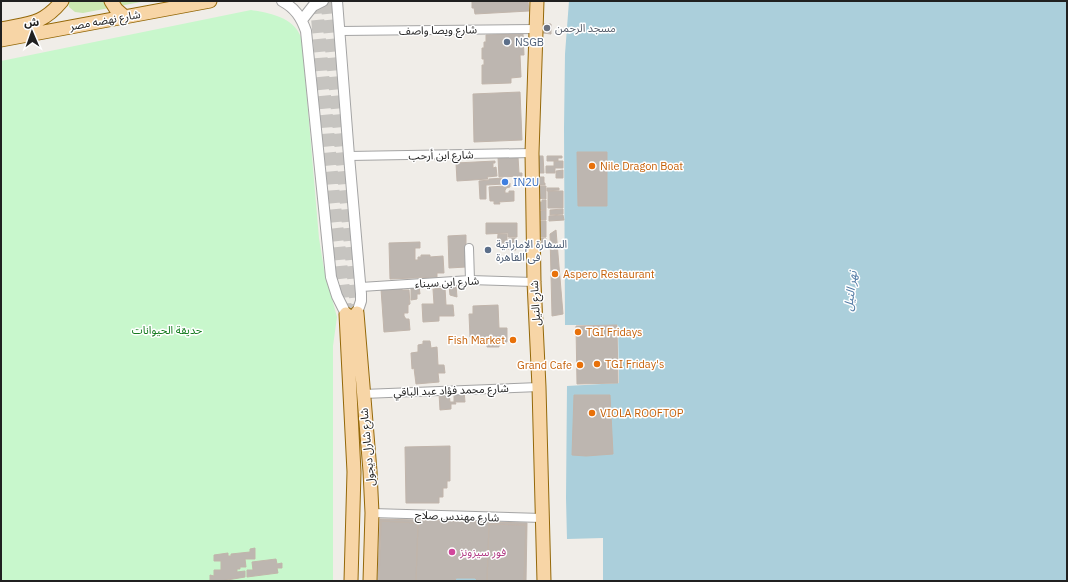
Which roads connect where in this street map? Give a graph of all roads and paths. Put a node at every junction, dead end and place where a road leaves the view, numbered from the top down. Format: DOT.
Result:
graph roads {
  1 [pos="62,1"];
  2 [pos="111,1"];
  3 [pos="210,1"];
  4 [pos="282,1"];
  5 [pos="322,1"];
  6 [pos="337,1"];
  7 [pos="538,1"];
  8 [pos="125,16"];
  9 [pos="302,20"];
  10 [pos="1,28"];
  11 [pos="536,29"];
  12 [pos="340,31"];
  13 [pos="1,40"];
  14 [pos="532,153"];
  15 [pos="349,156"];
  16 [pos="469,248"];
  17 [pos="470,280"];
  18 [pos="534,282"];
  19 [pos="361,287"];
  20 [pos="351,314"];
  21 [pos="539,387"];
  22 [pos="363,394"];
  23 [pos="372,513"];
  24 [pos="542,518"];
  25 [pos="351,581"];
  26 [pos="370,581"];
  27 [pos="544,581"];
  1 -- 10 [label="main road"];
  2 -- 8 [label="main road"];
  3 -- 8 [label="main road, شارع نهضه مصر"];
  4 -- 9 [label="street"];
  5 -- 9 [label="street"];
  6 -- 12 [label="street"];
  7 -- 11 [label="main road, شارع النيل"];
  8 -- 13 [label="main road, شارع نهضه مصر"];
  9 -- 20 [label="street"];
  11 -- 12 [label="street, شارع ويصا واصف"];
  11 -- 14 [label="main road, شارع النيل"];
  12 -- 15 [label="street"];
  14 -- 15 [label="street, شارع ابن أرحب"];
  14 -- 18 [label="main road, شارع النيل"];
  15 -- 19 [label="street"];
  16 -- 17 [label="street"];
  17 -- 18 [label="street, شارع ابن سيناء"];
  17 -- 19 [label="street, شارع ابن سيناء"];
  18 -- 21 [label="main road, شارع النيل"];
  19 -- 20 [label="street"];
  20 -- 22 [label="main road, شارع شارل ديجول"];
  20 -- 25 [label="main road, شارع شارل ديجول"];
  21 -- 22 [label="street, شارع محمد فؤاد عبد الباقي"];
  21 -- 24 [label="main road, شارع النيل"];
  22 -- 23 [label="main road, شارع شارل ديجول"];
  23 -- 24 [label="street, شارع مهندس صلاح"];
  23 -- 26 [label="main road, شارع شارل ديجول"];
  24 -- 27 [label="main road, شارع النيل"];
}
